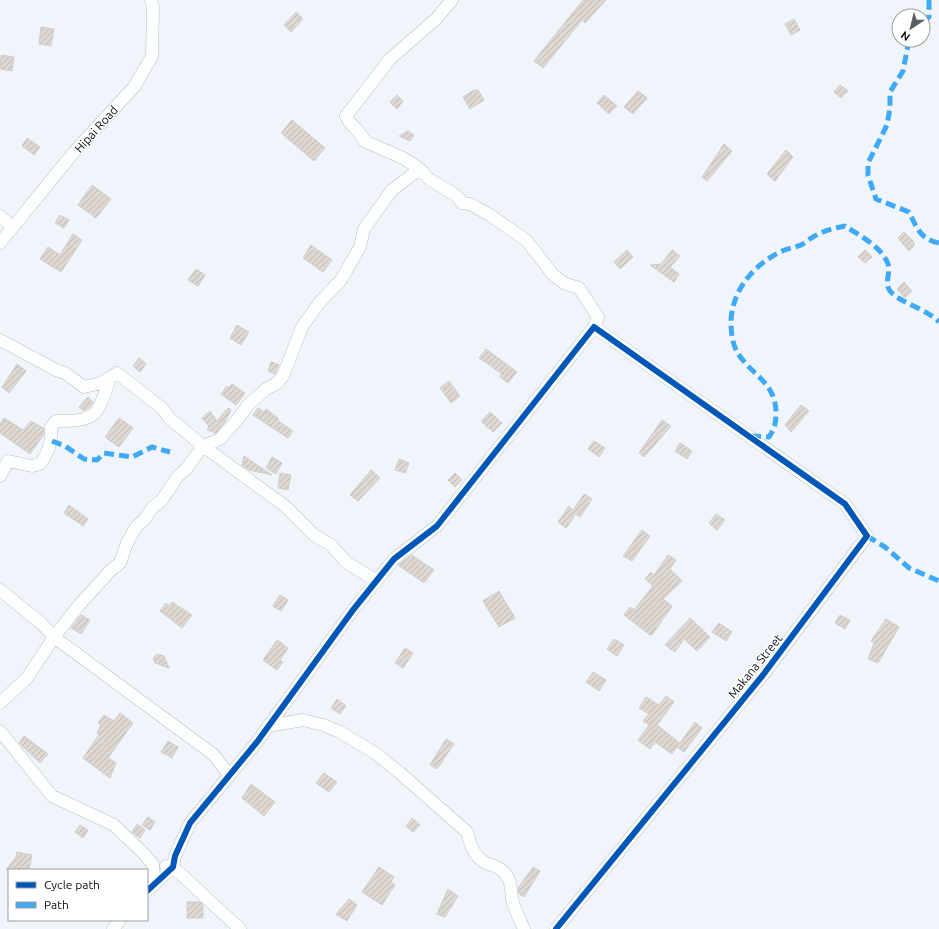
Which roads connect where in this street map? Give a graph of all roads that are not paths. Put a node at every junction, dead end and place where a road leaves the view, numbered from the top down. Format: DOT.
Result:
graph roads {
  1 [pos="151,0"];
  2 [pos="452,0"];
  3 [pos="420,169"];
  4 [pos="0,216"];
  5 [pos="12,227"];
  6 [pos="0,243"];
  7 [pos="594,327"];
  8 [pos="0,340"];
  9 [pos="110,378"];
  10 [pos="203,446"];
  11 [pos="0,476"];
  12 [pos="377,581"];
  13 [pos="0,590"];
  14 [pos="54,636"];
  15 [pos="0,703"];
  16 [pos="268,726"];
  17 [pos="0,731"];
  18 [pos="229,775"];
  19 [pos="153,864"];
  20 [pos="173,867"];
  21 [pos="150,887"];
  22 [pos="119,921"];
  23 [pos="113,929"];
  24 [pos="240,929"];
  25 [pos="524,929"];
  26 [pos="556,929"];
  1 -- 5 [label="street, Hipai Road"];
  2 -- 3 [label="street"];
  3 -- 7 [label="street"];
  3 -- 10 [label="street"];
  4 -- 5 [label="street"];
  5 -- 6 [label="street, Hipai Road"];
  7 -- 12 [label="street"];
  7 -- 26 [label="street, Makana Street"];
  8 -- 9 [label="street"];
  9 -- 10 [label="street"];
  9 -- 11 [label="street"];
  10 -- 12 [label="street"];
  10 -- 14 [label="street"];
  12 -- 16 [label="street"];
  13 -- 14 [label="street"];
  14 -- 15 [label="street"];
  14 -- 18 [label="street"];
  16 -- 18 [label="street"];
  16 -- 25 [label="street"];
  17 -- 19 [label="street"];
  18 -- 20 [label="street"];
  19 -- 20 [label="street"];
  19 -- 21 [label="street"];
  20 -- 21 [label="street"];
  20 -- 24 [label="street"];
  22 -- 23 [label="street"];
}
